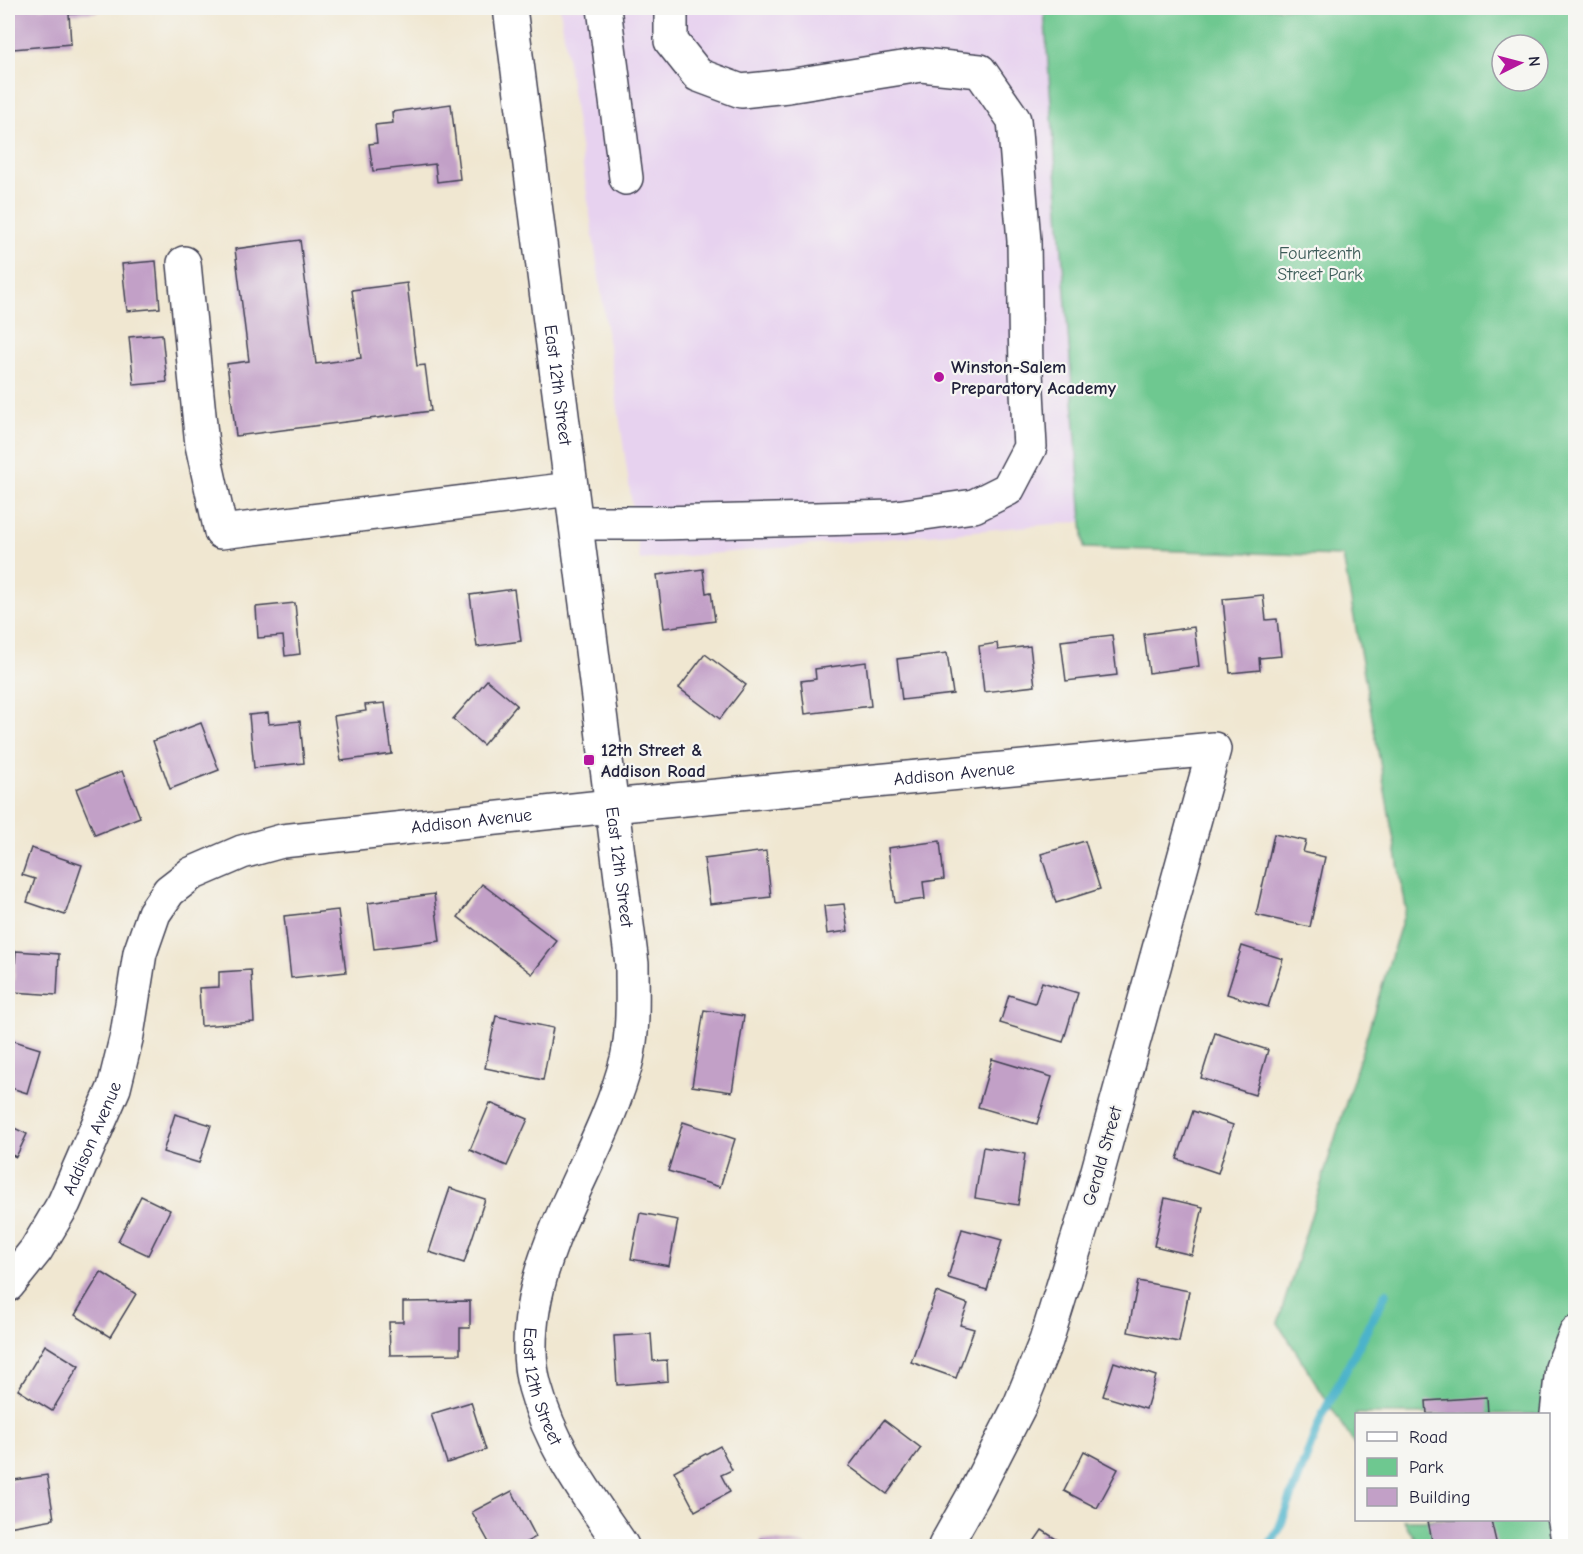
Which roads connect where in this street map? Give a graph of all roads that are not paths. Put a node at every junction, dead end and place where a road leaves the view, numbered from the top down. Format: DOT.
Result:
graph roads {
  1 [pos="510,8"];
  2 [pos="604,8"];
  3 [pos="671,8"];
  4 [pos="626,178"];
  5 [pos="184,263"];
  6 [pos="571,489"];
  7 [pos="576,523"];
  8 [pos="1214,749"];
  9 [pos="611,806"];
  10 [pos="8,1285"];
  11 [pos="1575,1333"];
  12 [pos="1568,1368"];
  13 [pos="622,1546"];
  14 [pos="945,1546"];
  15 [pos="1569,1546"];
  1 -- 6 [label="street, East 12th Street"];
  2 -- 4 [label="street"];
  3 -- 7 [label="street"];
  5 -- 6 [label="street"];
  6 -- 7 [label="street, East 12th Street"];
  7 -- 9 [label="street, East 12th Street"];
  8 -- 9 [label="street, Addison Avenue"];
  8 -- 14 [label="street, Gerald Street"];
  9 -- 10 [label="street, Addison Avenue"];
  9 -- 13 [label="street, East 12th Street"];
  11 -- 12 [label="street"];
  12 -- 15 [label="street"];
}
